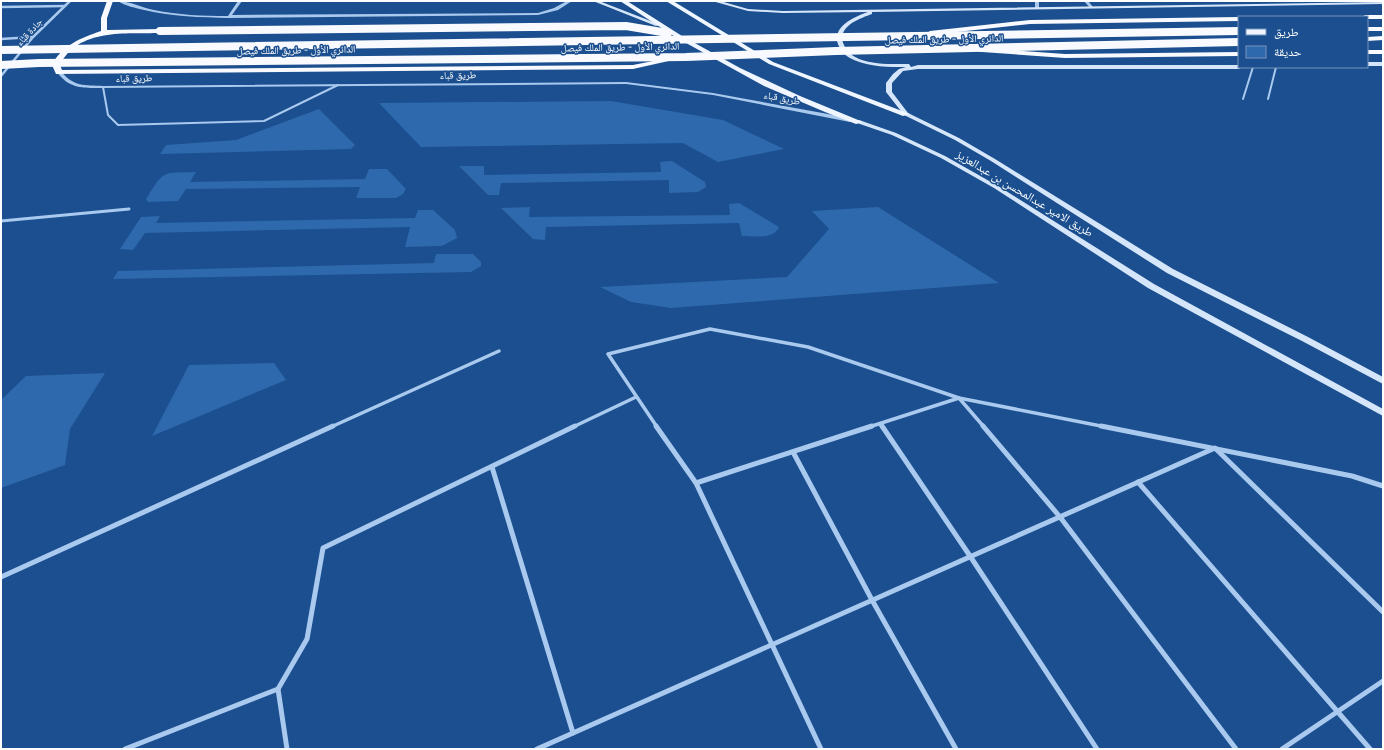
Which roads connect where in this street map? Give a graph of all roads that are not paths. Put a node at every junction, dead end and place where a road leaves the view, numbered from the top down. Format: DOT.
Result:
graph roads {
  1 [pos="70,1"];
  2 [pos="110,1"];
  3 [pos="120,1"];
  4 [pos="240,1"];
  5 [pos="570,1"];
  6 [pos="595,1"];
  7 [pos="624,1"];
  8 [pos="669,1"];
  9 [pos="714,1"];
  10 [pos="1037,1"];
  11 [pos="1086,1"];
  12 [pos="1327,2"];
  13 [pos="1383,3"];
  14 [pos="65,6"];
  15 [pos="1,7"];
  16 [pos="1091,7"];
  17 [pos="1037,8"];
  18 [pos="899,10"];
  19 [pos="229,17"];
  20 [pos="1368,17"];
  21 [pos="1383,17"];
  22 [pos="1238,19"];
  23 [pos="658,25"];
  24 [pos="1368,29"];
  25 [pos="1383,29"];
  26 [pos="1238,30"];
  27 [pos="104,32"];
  28 [pos="916,35"];
  29 [pos="33,37"];
  30 [pos="701,38"];
  31 [pos="1383,38"];
  32 [pos="1,39"];
  33 [pos="1368,39"];
  34 [pos="1238,42"];
  35 [pos="959,48"];
  36 [pos="1,50"];
  37 [pos="1368,52"];
  38 [pos="1383,52"];
  39 [pos="1238,54"];
  40 [pos="686,57"];
  41 [pos="1368,64"];
  42 [pos="1383,64"];
  43 [pos="1,65"];
  44 [pos="918,66"];
  45 [pos="1238,67"];
  46 [pos="1252,68"];
  47 [pos="1276,68"];
  48 [pos="59,72"];
  49 [pos="1,76"];
  50 [pos="338,85"];
  51 [pos="103,87"];
  52 [pos="1243,99"];
  53 [pos="1268,99"];
  54 [pos="906,114"];
  55 [pos="859,122"];
  56 [pos="129,209"];
  57 [pos="1,221"];
  58 [pos="499,351"];
  59 [pos="1383,380"];
  60 [pos="636,397"];
  61 [pos="959,398"];
  62 [pos="1383,414"];
  63 [pos="880,424"];
  64 [pos="1215,448"];
  65 [pos="793,452"];
  66 [pos="492,467"];
  67 [pos="1138,482"];
  68 [pos="696,483"];
  69 [pos="1383,486"];
  70 [pos="1060,516"];
  71 [pos="970,556"];
  72 [pos="1,577"];
  73 [pos="872,600"];
  74 [pos="1383,612"];
  75 [pos="771,645"];
  76 [pos="1383,681"];
  77 [pos="278,690"];
  78 [pos="1337,711"];
  79 [pos="573,733"];
  80 [pos="125,749"];
  81 [pos="287,749"];
  82 [pos="537,749"];
  83 [pos="821,749"];
  84 [pos="956,749"];
  85 [pos="1098,749"];
  86 [pos="1236,749"];
  87 [pos="1282,749"];
  88 [pos="1370,749"];
  1 -- 14 [label="street, جادة قباء"];
  2 -- 27 [label="highway"];
  3 -- 19 [label="street"];
  4 -- 19 [label="street"];
  5 -- 19 [label="street"];
  6 -- 23 [label="main road"];
  7 -- 23 [label="main road, طريق الامير عبدالمحسن بن عبدالعزيز"];
  8 -- 54 [label="main road, طريق الامير عبدالمحسن بن عبدالعزيز"];
  9 -- 18 [label="main road"];
  10 -- 17 [label="street"];
  11 -- 16 [label="street"];
  12 -- 13 [label="main road"];
  12 -- 16 [label="main road"];
  14 -- 15 [label="street"];
  14 -- 29 [label="street, جادة قباء"];
  16 -- 17 [label="main road"];
  17 -- 18 [label="main road"];
  18 -- 44 [label="main road"];
  20 -- 21 [label="highway"];
  22 -- 28 [label="highway, bridge"];
  23 -- 55 [label="main road, طريق الامير عبدالمحسن بن عبدالعزيز"];
  24 -- 25 [label="highway"];
  26 -- 28 [label="highway, الدائري الأول - طريق الملك فيصل, bridge"];
  27 -- 30 [label="highway, bridge"];
  27 -- 48 [label="highway"];
  28 -- 30 [label="highway, الدائري الأول - طريق الملك فيصل, bridge"];
  29 -- 32 [label="street"];
  29 -- 49 [label="street, جادة قباء"];
  30 -- 36 [label="highway, الدائري الأول - طريق الملك فيصل, bridge"];
  31 -- 33 [label="highway"];
  34 -- 35 [label="highway, الدائري الأول - طريق الملك فيصل, bridge"];
  35 -- 39 [label="highway, bridge"];
  35 -- 40 [label="highway, الدائري الأول - طريق الملك فيصل, bridge"];
  37 -- 38 [label="highway"];
  40 -- 43 [label="highway, الدائري الأول - طريق الملك فيصل, bridge"];
  40 -- 48 [label="highway, bridge"];
  41 -- 42 [label="main road"];
  44 -- 45 [label="main road"];
  44 -- 54 [label="main road"];
  46 -- 52 [label="lane"];
  47 -- 53 [label="lane"];
  48 -- 51 [label="street, طريق قباء"];
  50 -- 51 [label="street, طريق قباء"];
  50 -- 51 [label="lane"];
  50 -- 55 [label="street, طريق قباء"];
  54 -- 59 [label="main road, طريق الامير عبدالمحسن بن عبدالعزيز"];
  55 -- 62 [label="main road, طريق الامير عبدالمحسن بن عبدالعزيز"];
  56 -- 57 [label="street"];
  58 -- 72 [label="street"];
  60 -- 61 [label="street"];
  60 -- 66 [label="street"];
  60 -- 68 [label="street"];
  61 -- 63 [label="street"];
  61 -- 64 [label="street"];
  61 -- 70 [label="street"];
  63 -- 65 [label="street"];
  63 -- 71 [label="street"];
  64 -- 67 [label="street"];
  64 -- 69 [label="street"];
  64 -- 74 [label="street"];
  65 -- 68 [label="street"];
  65 -- 73 [label="street"];
  66 -- 77 [label="street"];
  66 -- 79 [label="street"];
  67 -- 70 [label="street"];
  67 -- 78 [label="street"];
  68 -- 75 [label="street"];
  70 -- 71 [label="street"];
  70 -- 86 [label="street"];
  71 -- 73 [label="street"];
  71 -- 85 [label="street"];
  73 -- 75 [label="street"];
  73 -- 84 [label="street"];
  75 -- 79 [label="street"];
  75 -- 83 [label="street"];
  76 -- 78 [label="street"];
  77 -- 80 [label="street"];
  77 -- 81 [label="street"];
  78 -- 87 [label="street"];
  78 -- 88 [label="street"];
  79 -- 82 [label="street"];
}
